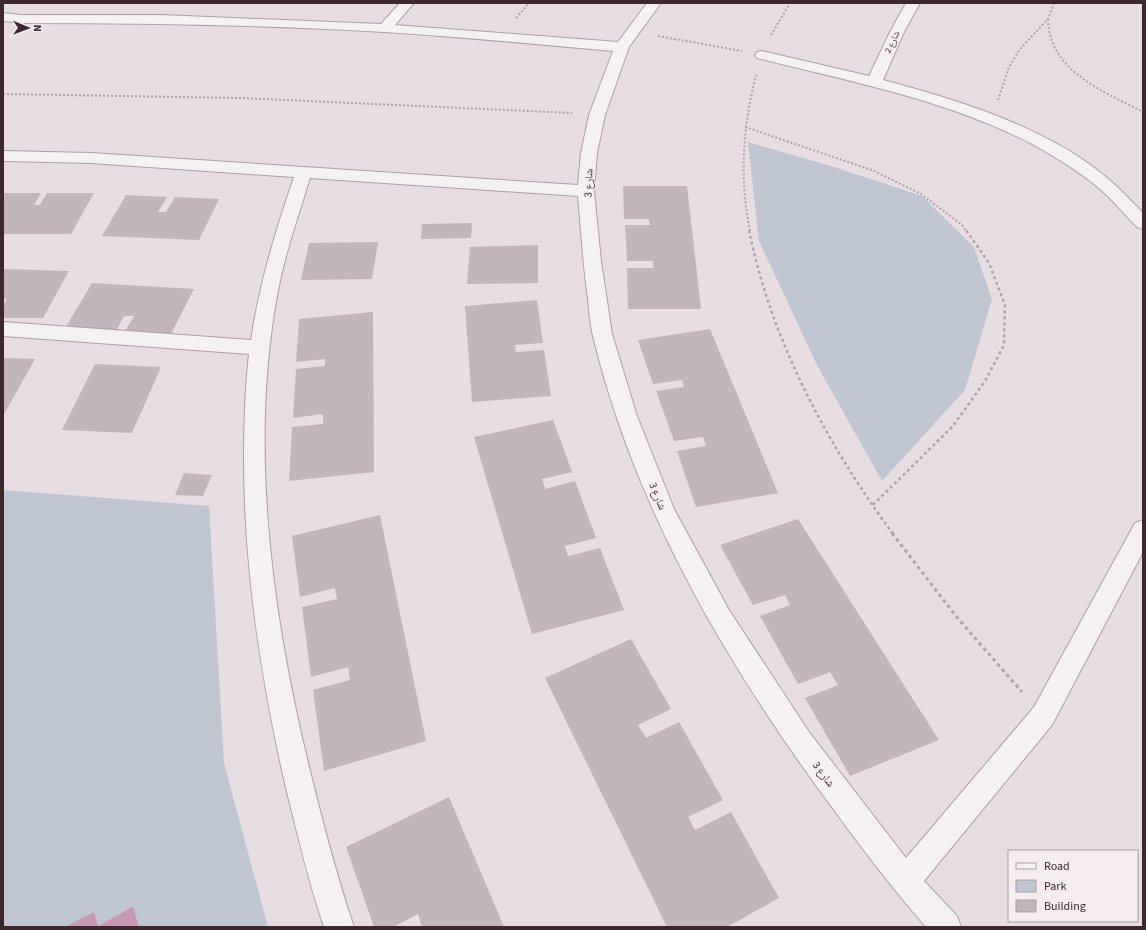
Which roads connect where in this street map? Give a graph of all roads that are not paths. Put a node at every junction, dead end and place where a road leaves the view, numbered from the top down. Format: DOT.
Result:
graph roads {
  1 [pos="407,3"];
  2 [pos="654,3"];
  3 [pos="913,3"];
  4 [pos="3,17"];
  5 [pos="385,28"];
  6 [pos="627,39"];
  7 [pos="762,55"];
  8 [pos="874,82"];
  9 [pos="3,156"];
  10 [pos="304,172"];
  11 [pos="586,191"];
  12 [pos="1143,223"];
  13 [pos="3,329"];
  14 [pos="260,348"];
  15 [pos="1143,530"];
  16 [pos="905,881"];
  17 [pos="339,927"];
  18 [pos="946,927"];
  1 -- 5 [label="street"];
  2 -- 6 [label="street, شارع 3"];
  3 -- 8 [label="street, شارع 2"];
  4 -- 5 [label="street"];
  5 -- 6 [label="street"];
  6 -- 11 [label="street, شارع 3"];
  7 -- 8 [label="street"];
  8 -- 12 [label="street"];
  9 -- 10 [label="street"];
  10 -- 11 [label="street"];
  10 -- 14 [label="street"];
  11 -- 16 [label="street, شارع 3"];
  13 -- 14 [label="street"];
  14 -- 17 [label="street"];
  15 -- 16 [label="street"];
  16 -- 18 [label="street, شارع 3"];
}
